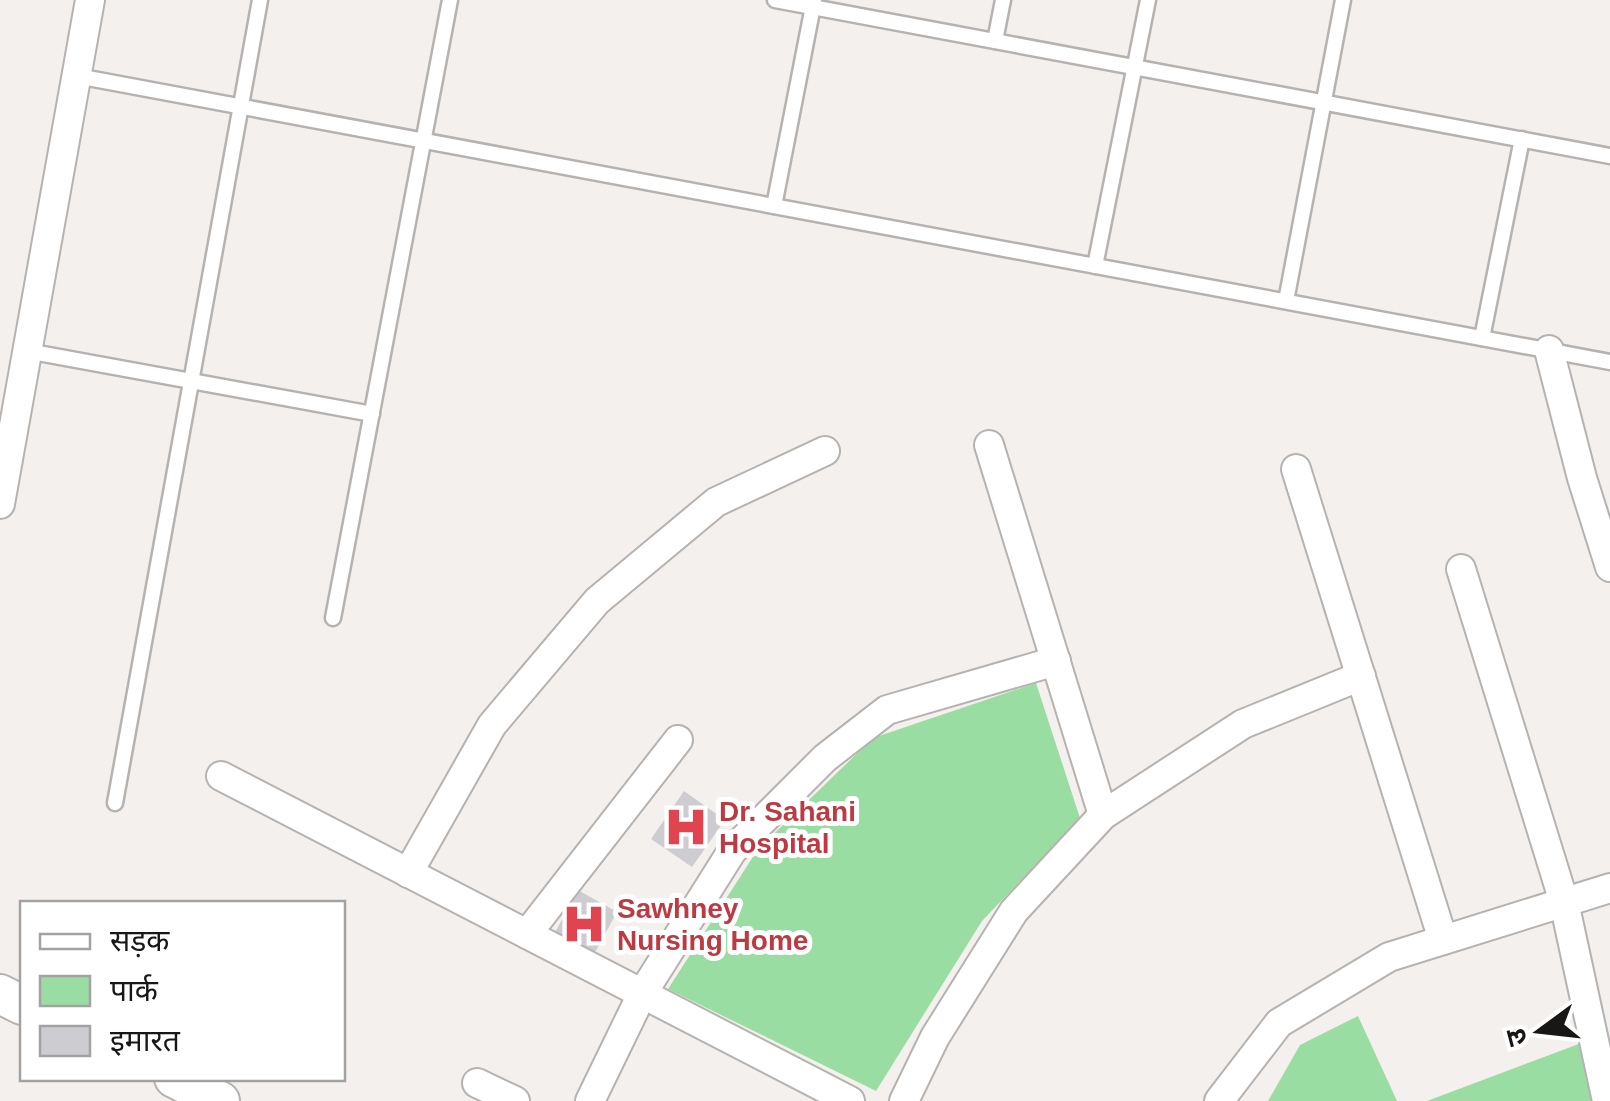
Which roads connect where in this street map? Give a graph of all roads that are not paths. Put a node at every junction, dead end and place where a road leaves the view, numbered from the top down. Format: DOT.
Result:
graph roads {
  1 [pos="90,0"];
  2 [pos="260,0"];
  3 [pos="450,0"];
  4 [pos="775,0"];
  5 [pos="1004,0"];
  6 [pos="1148,0"];
  7 [pos="1343,0"];
  8 [pos="814,4"];
  9 [pos="996,41"];
  10 [pos="1135,67"];
  11 [pos="77,76"];
  12 [pos="1323,102"];
  13 [pos="241,106"];
  14 [pos="1522,139"];
  15 [pos="424,140"];
  16 [pos="1610,156"];
  17 [pos="774,206"];
  18 [pos="1095,266"];
  19 [pos="1286,301"];
  20 [pos="1482,338"];
  21 [pos="1548,350"];
  22 [pos="27,351"];
  23 [pos="1610,362"];
  24 [pos="191,381"];
  25 [pos="372,414"];
  26 [pos="989,445"];
  27 [pos="825,451"];
  28 [pos="1296,469"];
  29 [pos="0,504"];
  30 [pos="1610,567"];
  31 [pos="1461,569"];
  32 [pos="334,618"];
  33 [pos="1056,661"];
  34 [pos="1361,676"];
  35 [pos="678,740"];
  36 [pos="221,776"];
  37 [pos="114,803"];
  38 [pos="1103,814"];
  39 [pos="408,872"];
  40 [pos="1610,888"];
  41 [pos="1564,902"];
  42 [pos="527,934"];
  43 [pos="1443,940"];
  44 [pos="642,994"];
  45 [pos="180,1081"];
  46 [pos="477,1084"];
  47 [pos="220,1101"];
  48 [pos="515,1101"];
  49 [pos="590,1101"];
  50 [pos="850,1101"];
  51 [pos="904,1101"];
  52 [pos="1219,1101"];
  53 [pos="1608,1101"];
  1 -- 11 [label="street"];
  2 -- 13 [label="lane"];
  3 -- 15 [label="lane"];
  4 -- 8 [label="lane"];
  5 -- 9 [label="lane"];
  6 -- 10 [label="lane"];
  7 -- 12 [label="lane"];
  8 -- 9 [label="lane"];
  8 -- 17 [label="lane"];
  9 -- 10 [label="lane"];
  10 -- 12 [label="lane"];
  10 -- 18 [label="lane"];
  11 -- 13 [label="lane"];
  11 -- 22 [label="street"];
  12 -- 14 [label="lane"];
  12 -- 19 [label="lane"];
  13 -- 15 [label="lane"];
  13 -- 24 [label="lane"];
  14 -- 16 [label="lane"];
  14 -- 20 [label="lane"];
  15 -- 17 [label="lane"];
  15 -- 25 [label="lane"];
  17 -- 18 [label="lane"];
  18 -- 19 [label="lane"];
  19 -- 20 [label="lane"];
  20 -- 21 [label="lane"];
  21 -- 23 [label="lane"];
  21 -- 30 [label="street"];
  22 -- 24 [label="lane"];
  22 -- 29 [label="street"];
  24 -- 25 [label="lane"];
  24 -- 37 [label="lane"];
  25 -- 32 [label="lane"];
  26 -- 33 [label="street"];
  27 -- 39 [label="street"];
  28 -- 34 [label="street"];
  31 -- 41 [label="street"];
  33 -- 38 [label="street"];
  33 -- 44 [label="street"];
  34 -- 38 [label="street"];
  34 -- 43 [label="street"];
  35 -- 42 [label="street"];
  36 -- 39 [label="street"];
  38 -- 51 [label="street"];
  39 -- 42 [label="street"];
  40 -- 41 [label="street"];
  41 -- 43 [label="street"];
  41 -- 53 [label="street"];
  42 -- 44 [label="street"];
  43 -- 52 [label="street"];
  44 -- 49 [label="street"];
  44 -- 50 [label="street"];
  45 -- 47 [label="main road"];
  46 -- 48 [label="street"];
}
